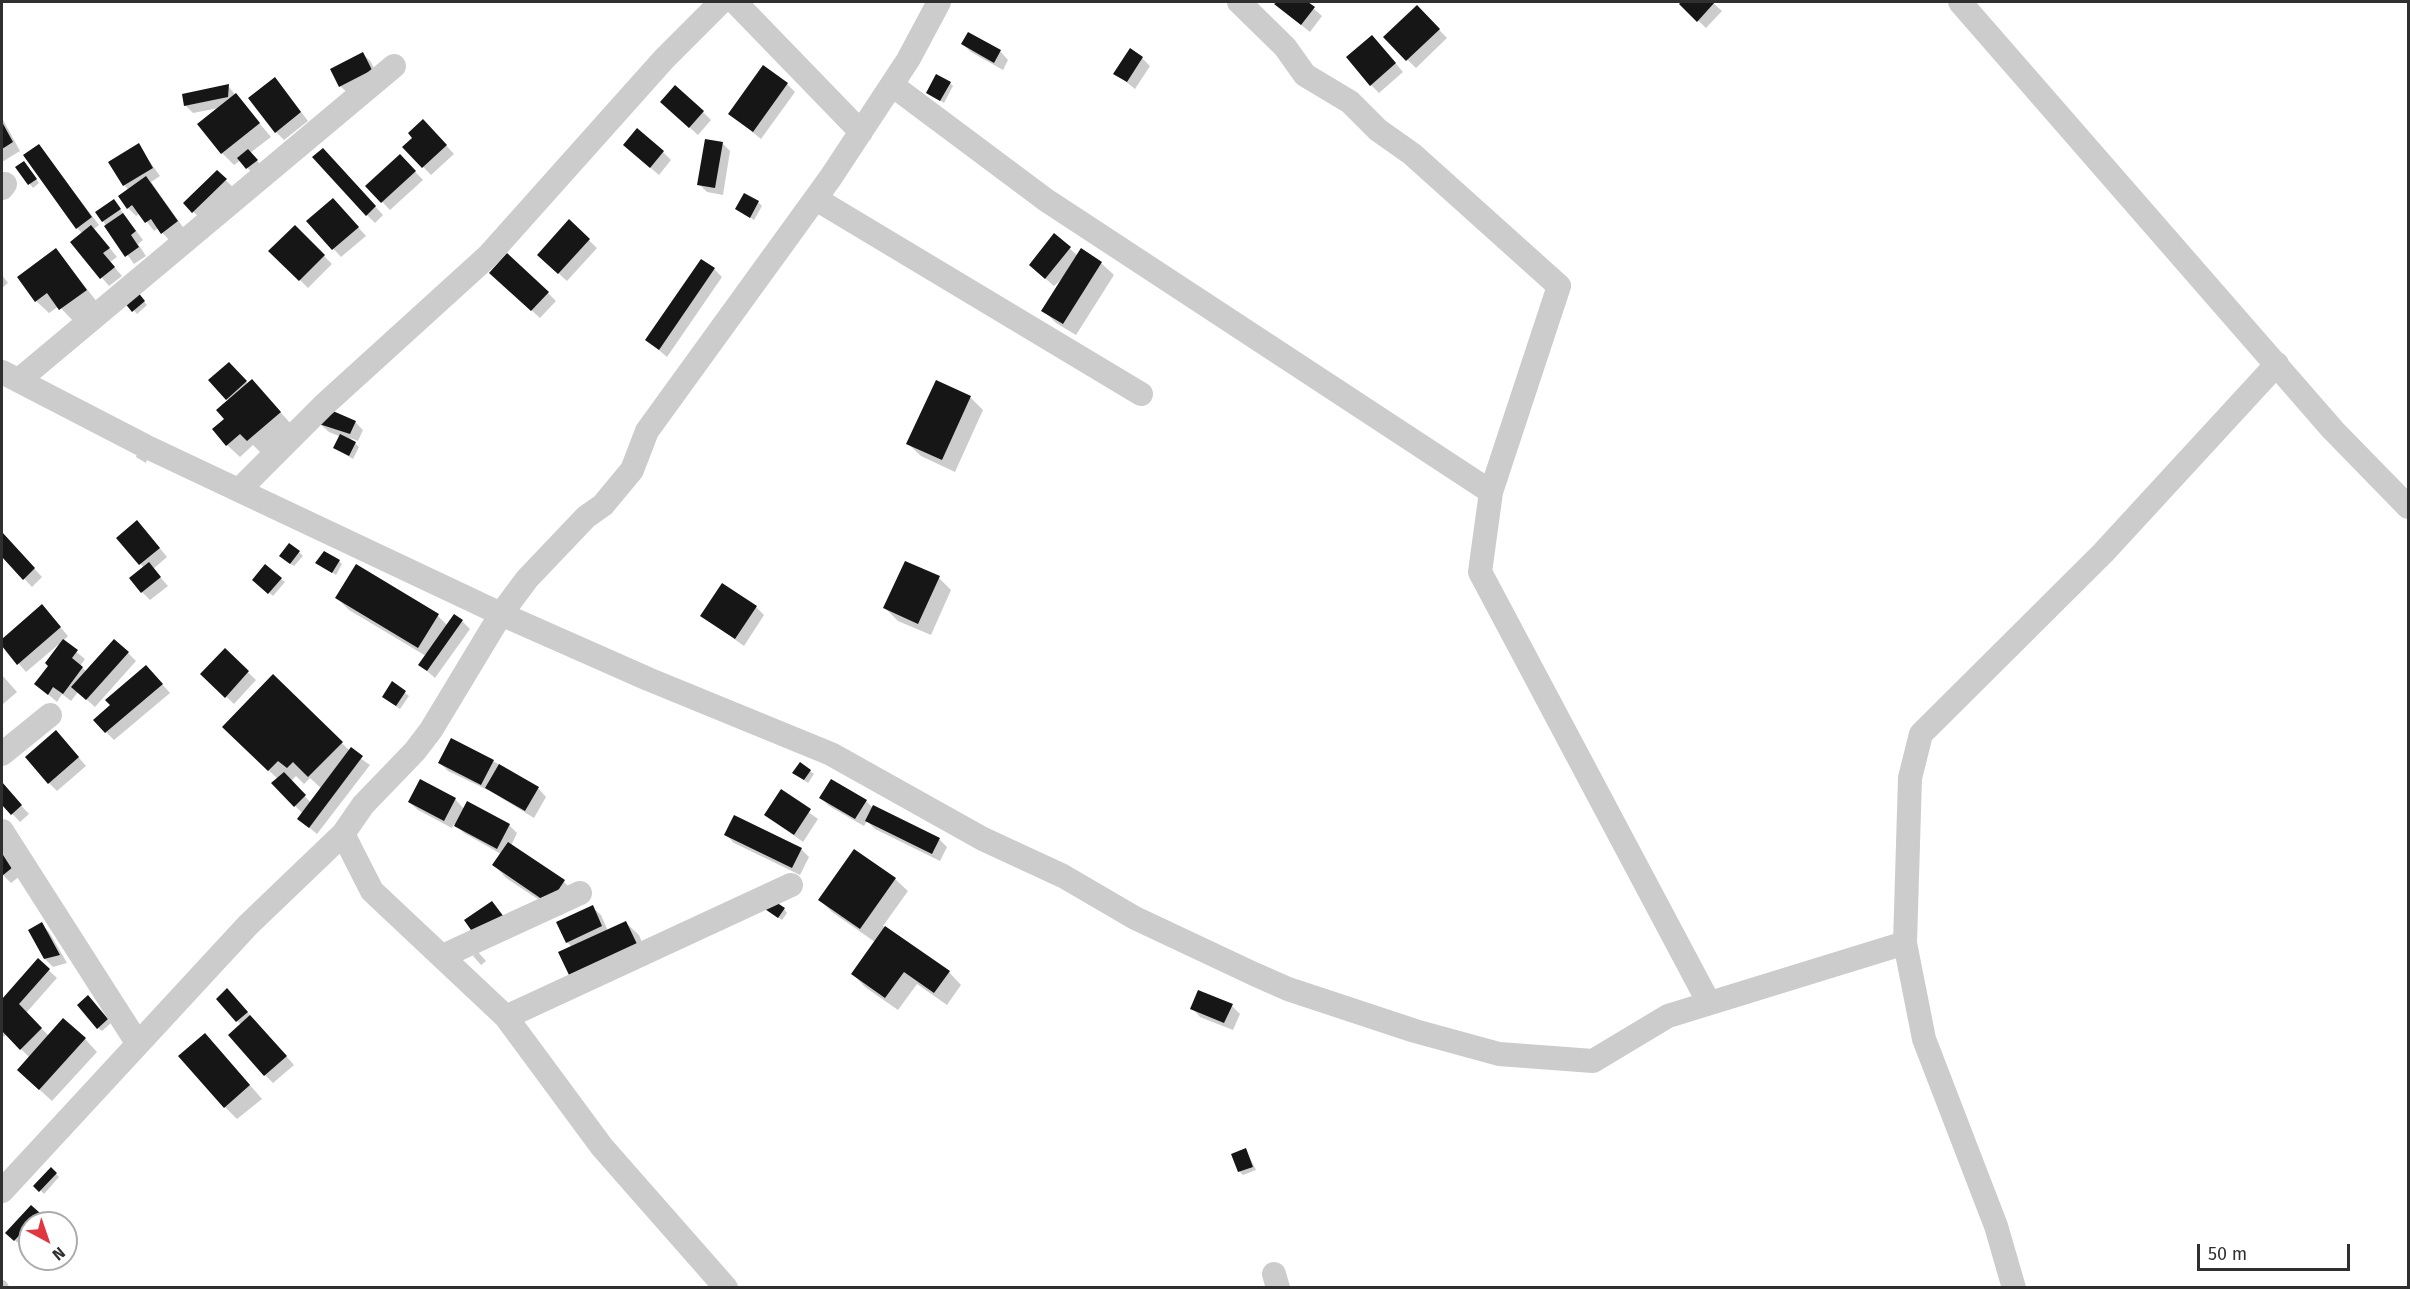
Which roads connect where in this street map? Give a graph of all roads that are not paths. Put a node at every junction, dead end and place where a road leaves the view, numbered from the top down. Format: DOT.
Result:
graph roads {
  1 [pos="721,2"];
  2 [pos="735,2"];
  3 [pos="939,2"];
  4 [pos="1239,2"];
  5 [pos="1960,2"];
  6 [pos="393,66"];
  7 [pos="892,85"];
  8 [pos="861,132"];
  9 [pos="816,199"];
  10 [pos="2277,364"];
  11 [pos="10,376"];
  12 [pos="1141,394"];
  13 [pos="239,490"];
  14 [pos="1491,492"];
  15 [pos="2409,507"];
  16 [pos="501,614"];
  17 [pos="50,715"];
  18 [pos="2,754"];
  19 [pos="2,831"];
  20 [pos="343,834"];
  21 [pos="791,885"];
  22 [pos="580,893"];
  23 [pos="1905,943"];
  24 [pos="443,956"];
  25 [pos="1709,1003"];
  26 [pos="506,1017"];
  27 [pos="138,1044"];
  28 [pos="2,1191"];
  29 [pos="726,1287"];
  30 [pos="2014,1287"];
  1 -- 13 [label="street"];
  2 -- 8 [label="street"];
  3 -- 7 [label="street"];
  4 -- 14 [label="street"];
  5 -- 10 [label="street"];
  6 -- 11 [label="street"];
  7 -- 8 [label="street"];
  7 -- 14 [label="street"];
  8 -- 9 [label="street"];
  9 -- 12 [label="street"];
  9 -- 16 [label="street"];
  10 -- 15 [label="street"];
  10 -- 23 [label="street"];
  11 -- 13 [label="street"];
  13 -- 16 [label="street"];
  14 -- 25 [label="street"];
  16 -- 20 [label="street"];
  16 -- 25 [label="street"];
  17 -- 18 [label="street"];
  19 -- 27 [label="street"];
  20 -- 24 [label="street"];
  20 -- 27 [label="street"];
  21 -- 26 [label="street"];
  22 -- 24 [label="street"];
  23 -- 25 [label="street"];
  23 -- 30 [label="street"];
  24 -- 26 [label="street"];
  26 -- 29 [label="street"];
  27 -- 28 [label="street"];
}
